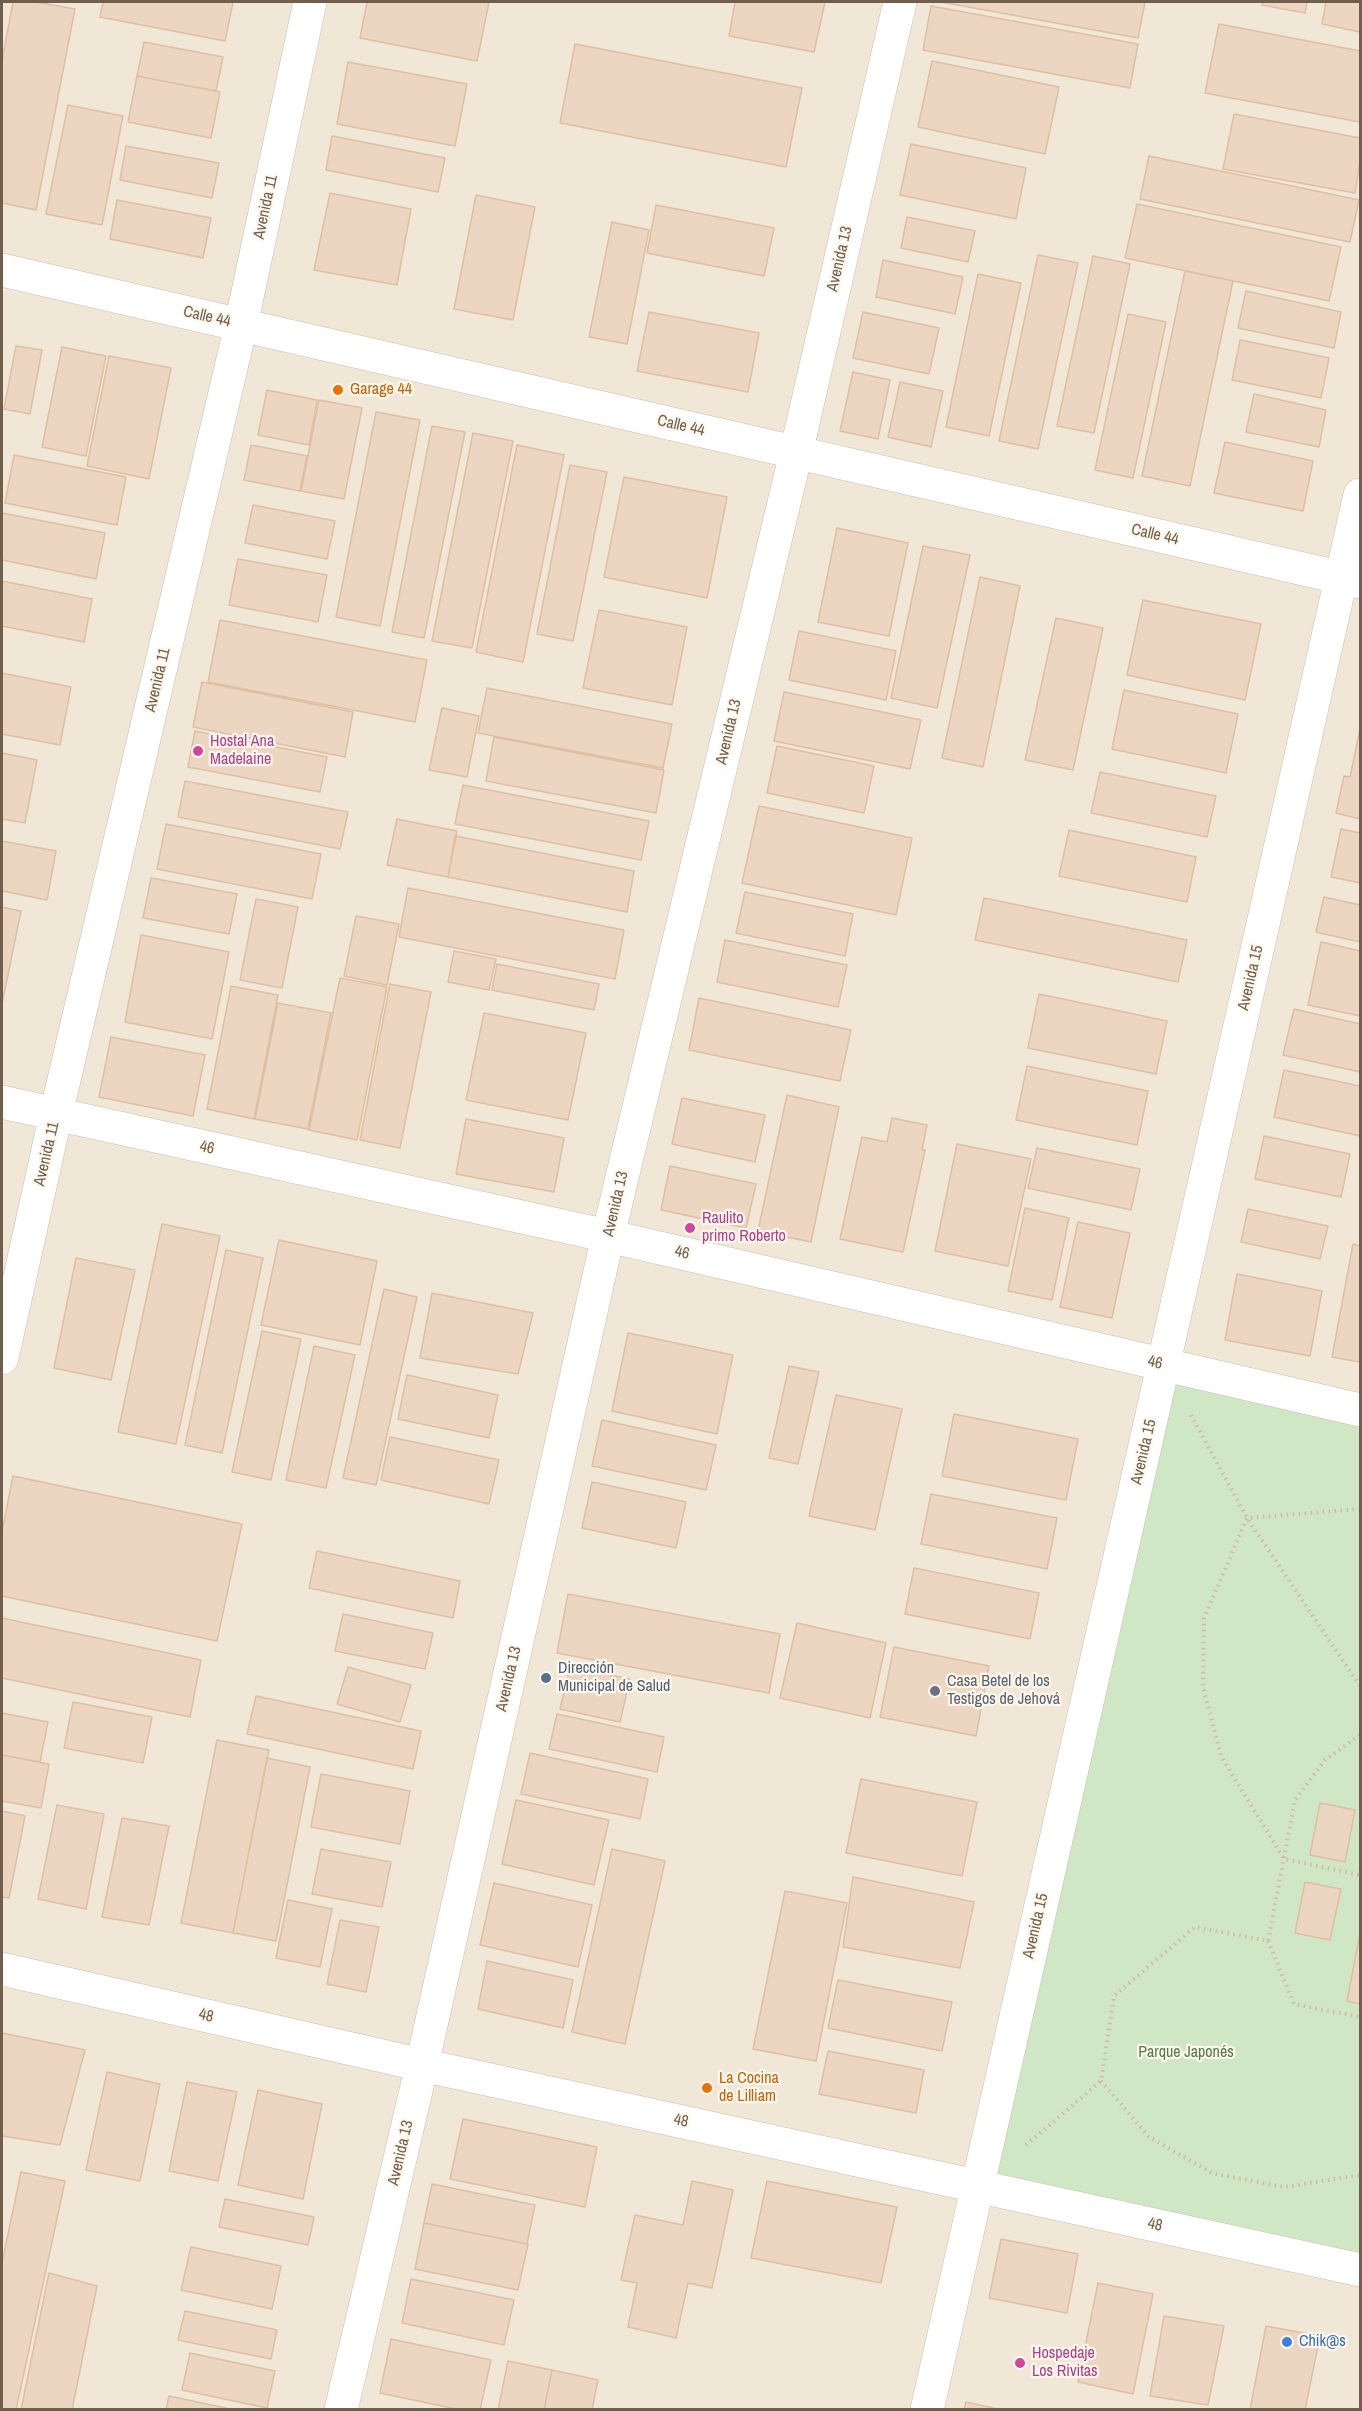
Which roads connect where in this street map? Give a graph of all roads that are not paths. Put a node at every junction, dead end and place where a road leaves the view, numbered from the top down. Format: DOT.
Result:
graph roads {
  1 [pos="310,2"];
  2 [pos="900,2"];
  3 [pos="2,270"];
  4 [pos="241,325"];
  5 [pos="796,453"];
  6 [pos="1360,495"];
  7 [pos="1351,580"];
  8 [pos="2,1102"];
  9 [pos="56,1114"];
  10 [pos="608,1236"];
  11 [pos="2,1358"];
  12 [pos="1164,1365"];
  13 [pos="1360,1410"];
  14 [pos="2,1969"];
  15 [pos="422,2065"];
  16 [pos="978,2186"];
  17 [pos="1360,2270"];
  18 [pos="341,2409"];
  19 [pos="927,2409"];
  1 -- 4 [label="street, Avenida 11"];
  2 -- 5 [label="street, Avenida 13"];
  3 -- 4 [label="street, Calle 44"];
  4 -- 5 [label="street, Calle 44"];
  4 -- 9 [label="street, Avenida 11"];
  5 -- 7 [label="street, Calle 44"];
  5 -- 10 [label="street, Avenida 13"];
  6 -- 7 [label="street, Avenida 15"];
  7 -- 12 [label="street, Avenida 15"];
  8 -- 9 [label="street, 46"];
  9 -- 10 [label="street, 46"];
  9 -- 11 [label="street, Avenida 11"];
  10 -- 12 [label="street, 46"];
  10 -- 15 [label="street, Avenida 13"];
  12 -- 13 [label="street, 46"];
  12 -- 16 [label="street, Avenida 15"];
  14 -- 15 [label="street, 48"];
  15 -- 16 [label="street, 48"];
  15 -- 18 [label="street, Avenida 13"];
  16 -- 17 [label="street, 48"];
  16 -- 19 [label="street, Avenida 15"];
}
